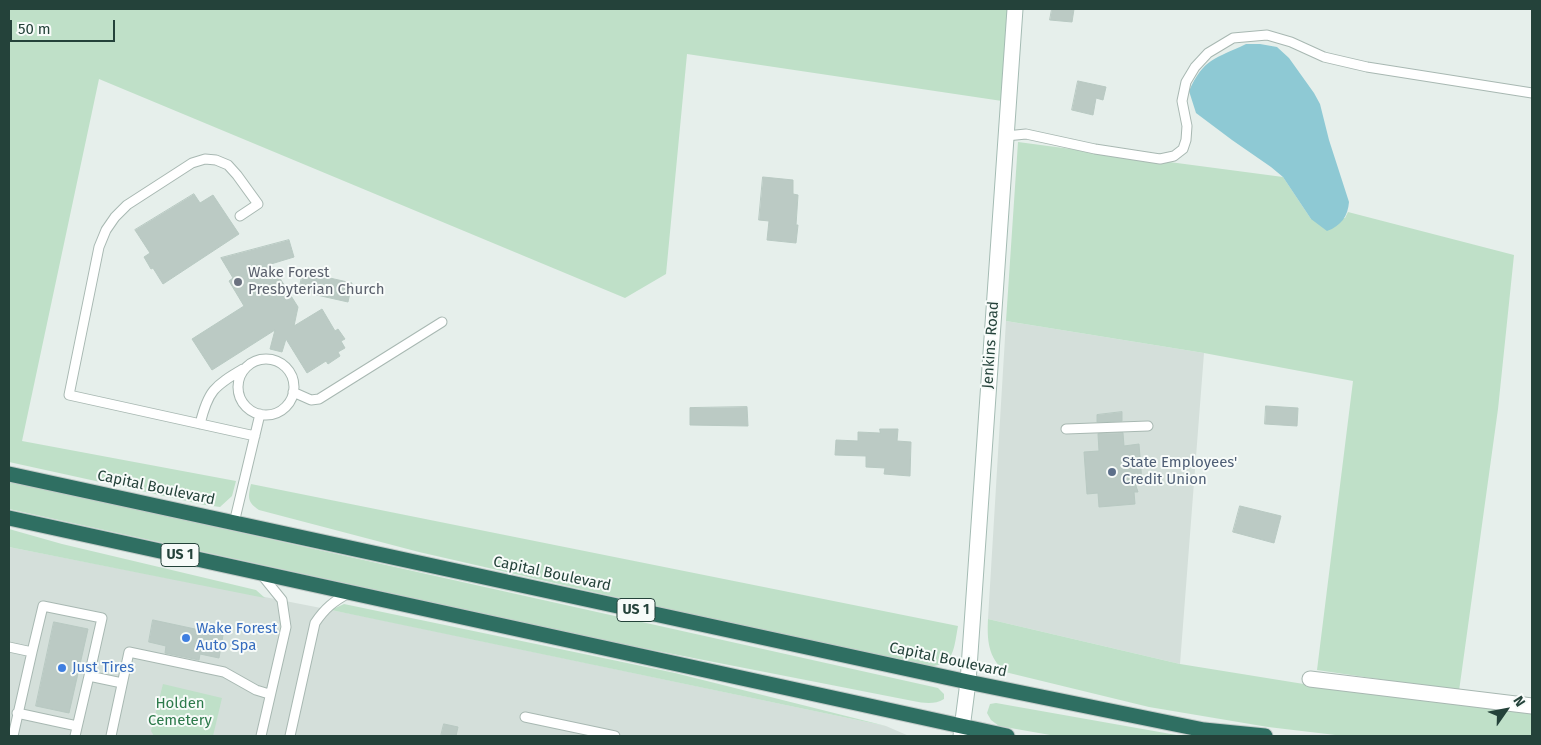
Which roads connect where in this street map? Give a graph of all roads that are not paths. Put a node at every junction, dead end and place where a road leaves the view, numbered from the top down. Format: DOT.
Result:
graph roads {
  1 [pos="1015,9"];
  2 [pos="1532,93"];
  3 [pos="1006,136"];
  4 [pos="240,216"];
  5 [pos="442,322"];
  6 [pos="245,368"];
  7 [pos="293,392"];
  8 [pos="260,414"];
  9 [pos="200,424"];
  10 [pos="1148,426"];
  11 [pos="1066,429"];
  12 [pos="255,436"];
  13 [pos="9,474"];
  14 [pos="9,518"];
  15 [pos="234,523"];
  16 [pos="259,572"];
  17 [pos="351,593"];
  18 [pos="9,647"];
  19 [pos="32,652"];
  20 [pos="89,676"];
  21 [pos="1310,678"];
  22 [pos="968,682"];
  23 [pos="122,683"];
  24 [pos="270,694"];
  25 [pos="1532,706"];
  26 [pos="17,713"];
  27 [pos="525,717"];
  28 [pos="77,726"];
  29 [pos="572,732"];
  30 [pos="962,732"];
  31 [pos="12,736"];
  32 [pos="75,736"];
  33 [pos="111,736"];
  34 [pos="261,736"];
  35 [pos="290,736"];
  36 [pos="615,736"];
  37 [pos="1007,736"];
  38 [pos="1265,736"];
  1 -- 3 [label="street, Jenkins Road"];
  2 -- 3 [label="lane"];
  3 -- 22 [label="street, Jenkins Road"];
  4 -- 9 [label="lane"];
  5 -- 7 [label="lane"];
  6 -- 7 [label="lane"];
  6 -- 8 [label="lane"];
  6 -- 9 [label="lane"];
  7 -- 8 [label="lane"];
  8 -- 12 [label="lane"];
  9 -- 12 [label="lane"];
  10 -- 11 [label="lane"];
  12 -- 15 [label="lane"];
  13 -- 15 [label="highway, Capital Boulevard / US 1"];
  14 -- 16 [label="highway, US 1"];
  15 -- 22 [label="highway, Capital Boulevard / US 1"];
  16 -- 17 [label="highway, US 1"];
  16 -- 24 [label="lane"];
  17 -- 30 [label="highway, US 1"];
  17 -- 35 [label="lane"];
  18 -- 19 [label="lane"];
  19 -- 20 [label="lane"];
  19 -- 26 [label="lane"];
  20 -- 23 [label="lane"];
  20 -- 28 [label="lane"];
  21 -- 25 [label="street"];
  22 -- 30 [label="street, Jenkins Road"];
  22 -- 38 [label="highway, Capital Boulevard / US 1"];
  23 -- 24 [label="lane"];
  23 -- 33 [label="lane"];
  24 -- 34 [label="lane"];
  26 -- 28 [label="lane"];
  26 -- 31 [label="lane"];
  27 -- 29 [label="lane"];
  28 -- 32 [label="lane"];
  29 -- 36 [label="lane"];
  30 -- 37 [label="highway, US 1"];
}
